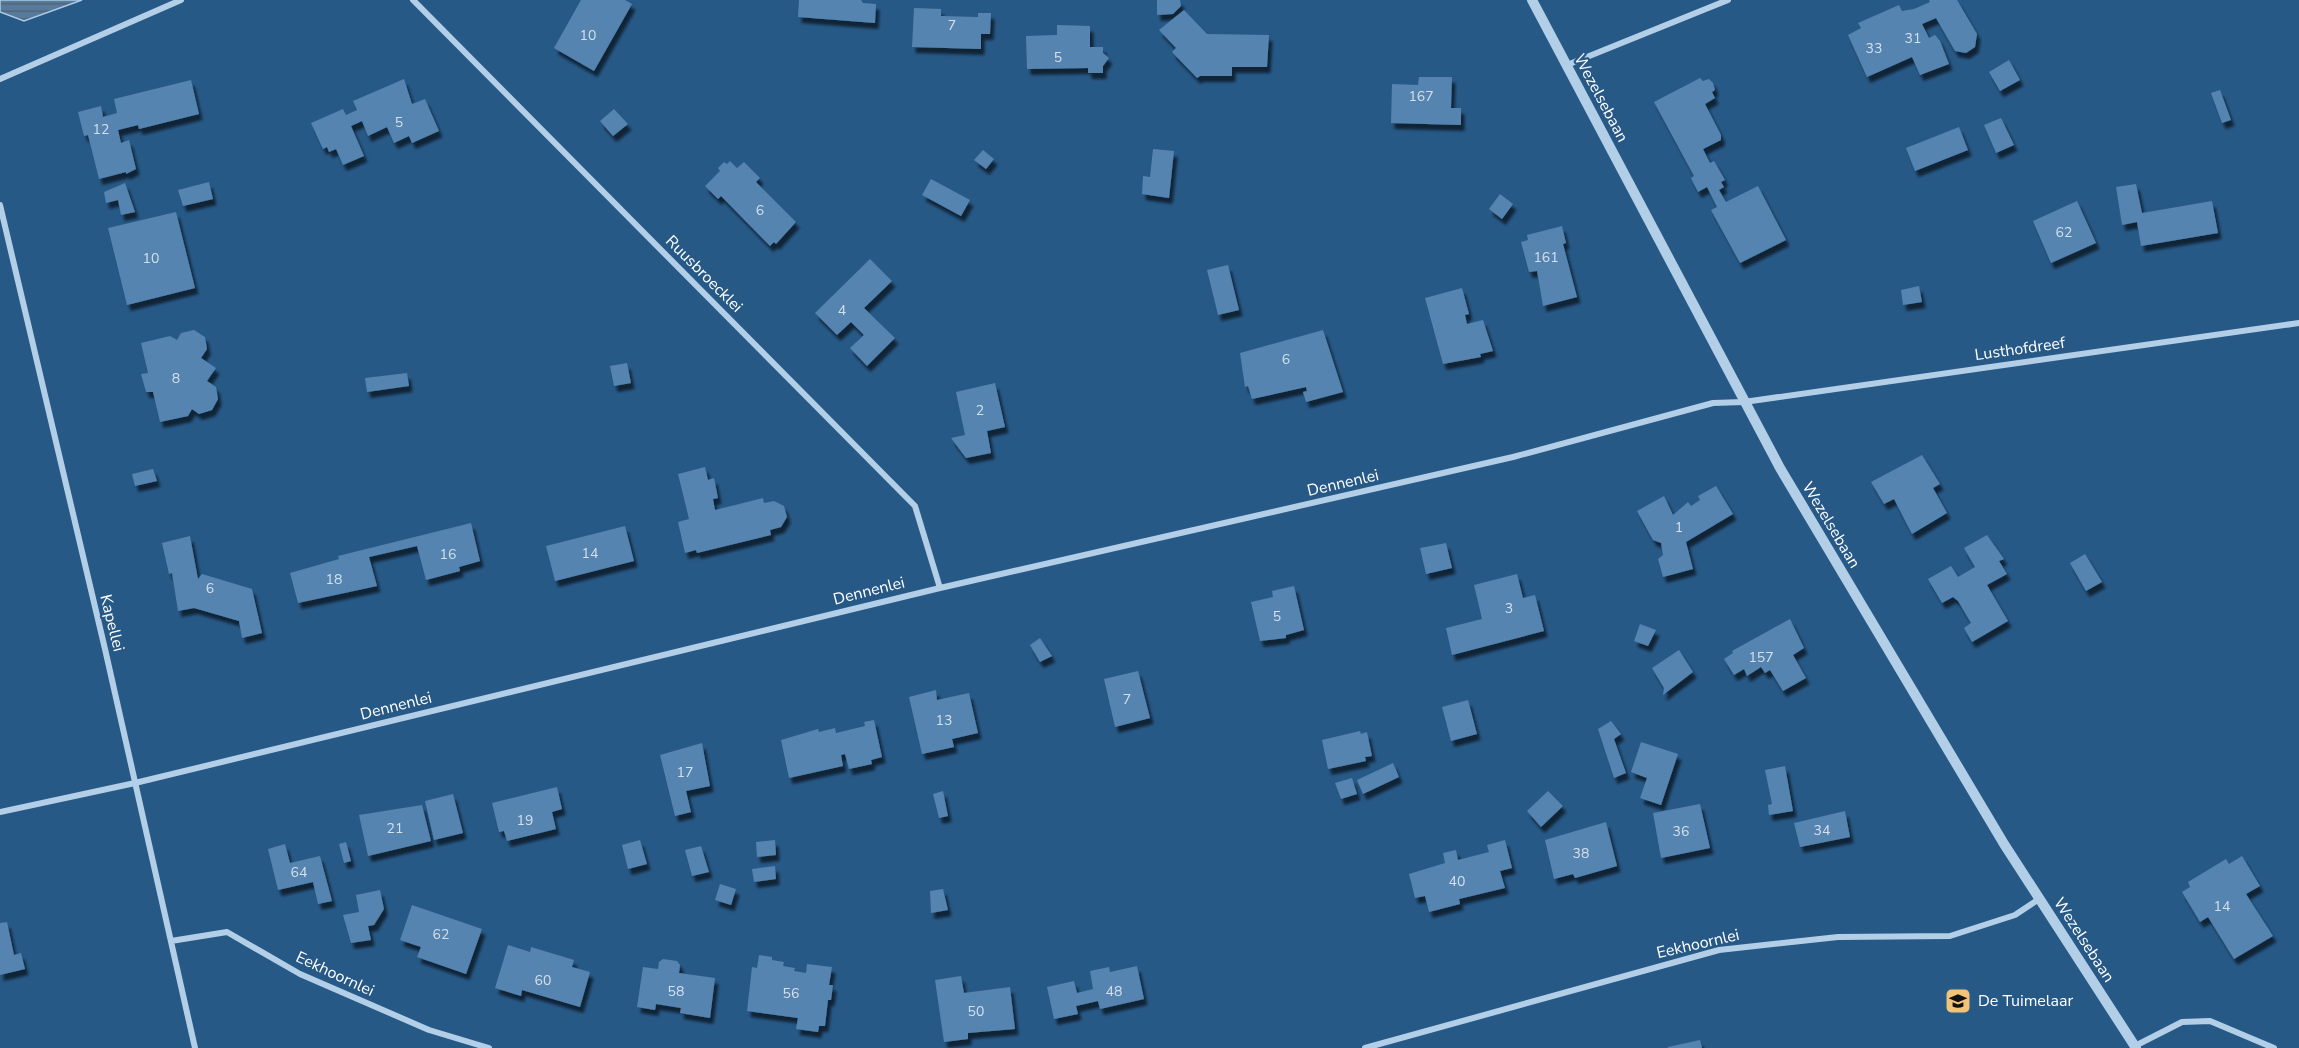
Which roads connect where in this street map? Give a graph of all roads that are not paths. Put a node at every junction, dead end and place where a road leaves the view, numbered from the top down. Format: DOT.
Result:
graph roads {
  1 [pos="181,0"];
  2 [pos="413,0"];
  3 [pos="1532,0"];
  4 [pos="1728,0"];
  5 [pos="1567,65"];
  6 [pos="0,80"];
  7 [pos="0,205"];
  8 [pos="2299,323"];
  9 [pos="1744,402"];
  10 [pos="940,588"];
  11 [pos="135,783"];
  12 [pos="0,812"];
  13 [pos="2039,899"];
  14 [pos="171,941"];
  15 [pos="2135,1047"];
  16 [pos="195,1048"];
  17 [pos="489,1048"];
  18 [pos="1365,1048"];
  19 [pos="2274,1048"];
  1 -- 6 [label="street"];
  2 -- 10 [label="street, Ruusbroecklei"];
  3 -- 5 [label="street, Wezelsebaan"];
  4 -- 5 [label="street"];
  5 -- 9 [label="street, Wezelsebaan"];
  7 -- 11 [label="street, Kapellei"];
  8 -- 9 [label="street, Lusthofdreef"];
  9 -- 10 [label="street, Dennenlei"];
  9 -- 13 [label="street, Wezelsebaan"];
  10 -- 11 [label="street, Dennenlei"];
  11 -- 12 [label="street, Dennenlei"];
  11 -- 14 [label="street, Kapellei"];
  13 -- 15 [label="street, Wezelsebaan"];
  13 -- 18 [label="street, Eekhoornlei"];
  14 -- 16 [label="street, Kapellei"];
  14 -- 17 [label="street, Eekhoornlei"];
  15 -- 19 [label="street"];
}
